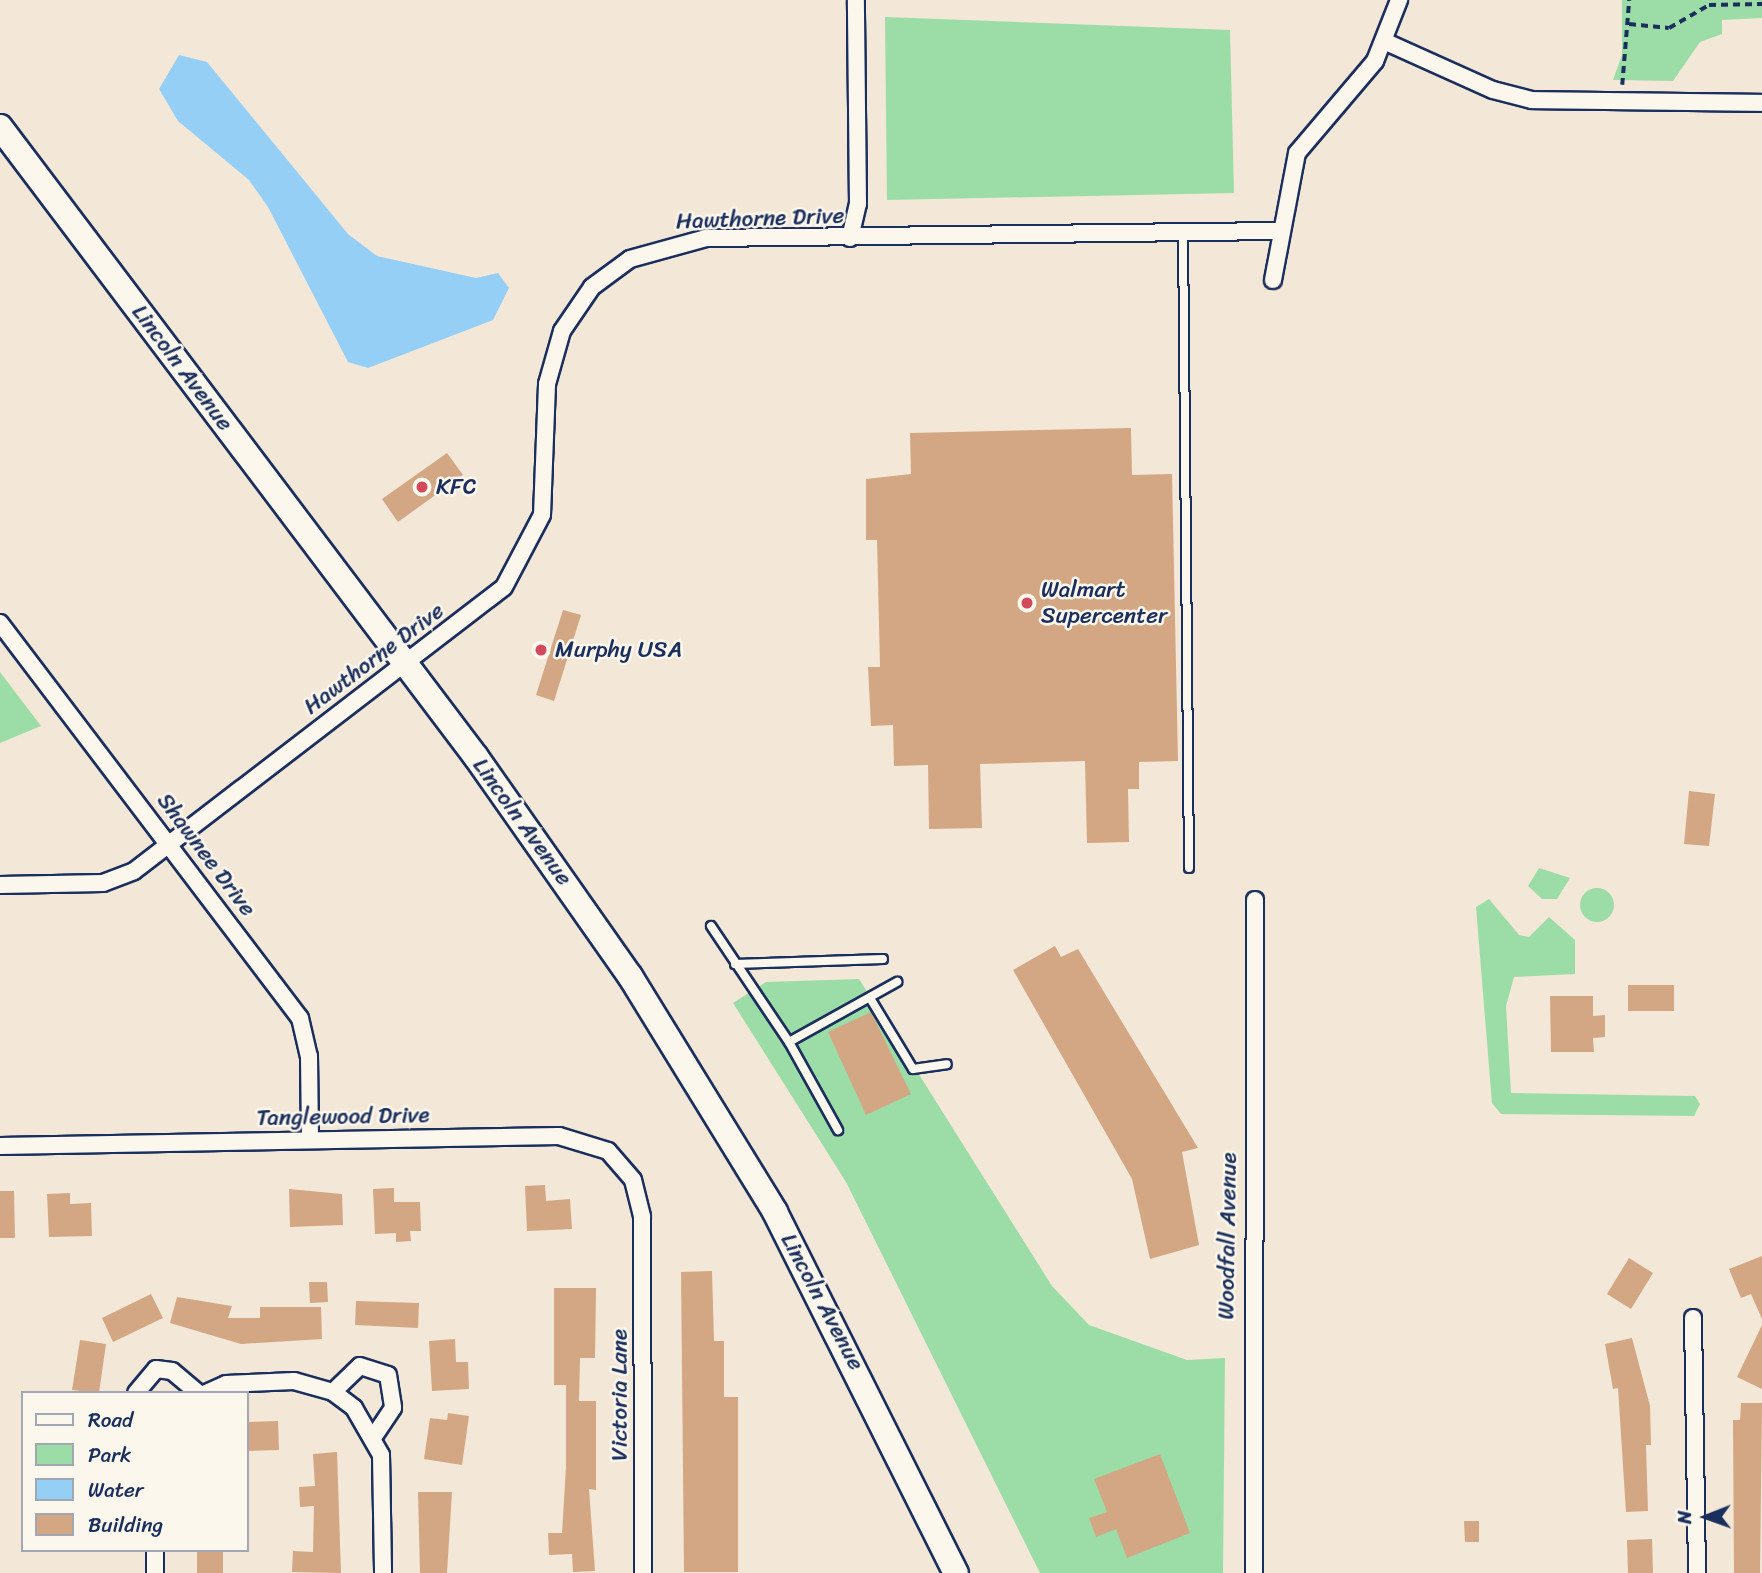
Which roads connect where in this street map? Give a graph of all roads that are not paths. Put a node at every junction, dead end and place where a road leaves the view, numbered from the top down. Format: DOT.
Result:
graph roads {
  1 [pos="856,0"];
  2 [pos="1399,0"];
  3 [pos="1387,42"];
  4 [pos="1762,103"];
  5 [pos="0,127"];
  6 [pos="1183,230"];
  7 [pos="1279,231"];
  8 [pos="850,238"];
  9 [pos="1273,280"];
  10 [pos="0,623"];
  11 [pos="406,664"];
  12 [pos="169,843"];
  13 [pos="1189,868"];
  14 [pos="0,885"];
  15 [pos="1255,900"];
  16 [pos="711,926"];
  17 [pos="883,960"];
  18 [pos="735,964"];
  19 [pos="897,982"];
  20 [pos="870,998"];
  21 [pos="789,1042"];
  22 [pos="947,1064"];
  23 [pos="838,1130"];
  24 [pos="310,1140"];
  25 [pos="0,1146"];
  26 [pos="642,1217"];
  27 [pos="1693,1318"];
  28 [pos="137,1391"];
  29 [pos="196,1391"];
  30 [pos="210,1391"];
  31 [pos="333,1392"];
  32 [pos="374,1436"];
  33 [pos="155,1552"];
  34 [pos="155,1573"];
  35 [pos="383,1573"];
  36 [pos="643,1573"];
  37 [pos="956,1573"];
  38 [pos="1254,1573"];
  39 [pos="1697,1573"];
  1 -- 8 [label="street"];
  2 -- 3 [label="street"];
  3 -- 4 [label="street"];
  3 -- 7 [label="street"];
  5 -- 11 [label="main road, Lincoln Avenue"];
  6 -- 7 [label="street, Hawthorne Drive"];
  6 -- 8 [label="street, Hawthorne Drive"];
  6 -- 13 [label="lane"];
  7 -- 9 [label="street"];
  8 -- 11 [label="street, Hawthorne Drive"];
  10 -- 12 [label="street, Shawnee Drive"];
  11 -- 12 [label="street, Hawthorne Drive"];
  11 -- 37 [label="main road, Lincoln Avenue"];
  12 -- 14 [label="street, Hawthorne Drive"];
  12 -- 24 [label="street, Shawnee Drive"];
  15 -- 38 [label="street, Woodfall Avenue"];
  16 -- 18 [label="lane"];
  17 -- 18 [label="lane"];
  18 -- 21 [label="lane"];
  19 -- 20 [label="lane"];
  20 -- 21 [label="lane"];
  20 -- 22 [label="lane"];
  21 -- 23 [label="lane"];
  24 -- 25 [label="street, Tanglewood Drive"];
  24 -- 26 [label="street, Tanglewood Drive"];
  26 -- 36 [label="street, Victoria Lane"];
  27 -- 39 [label="street"];
  28 -- 29 [label="street"];
  30 -- 31 [label="street"];
  31 -- 32 [label="street"];
  31 -- 32 [label="street"];
  32 -- 35 [label="street"];
  33 -- 34 [label="street"];
}
